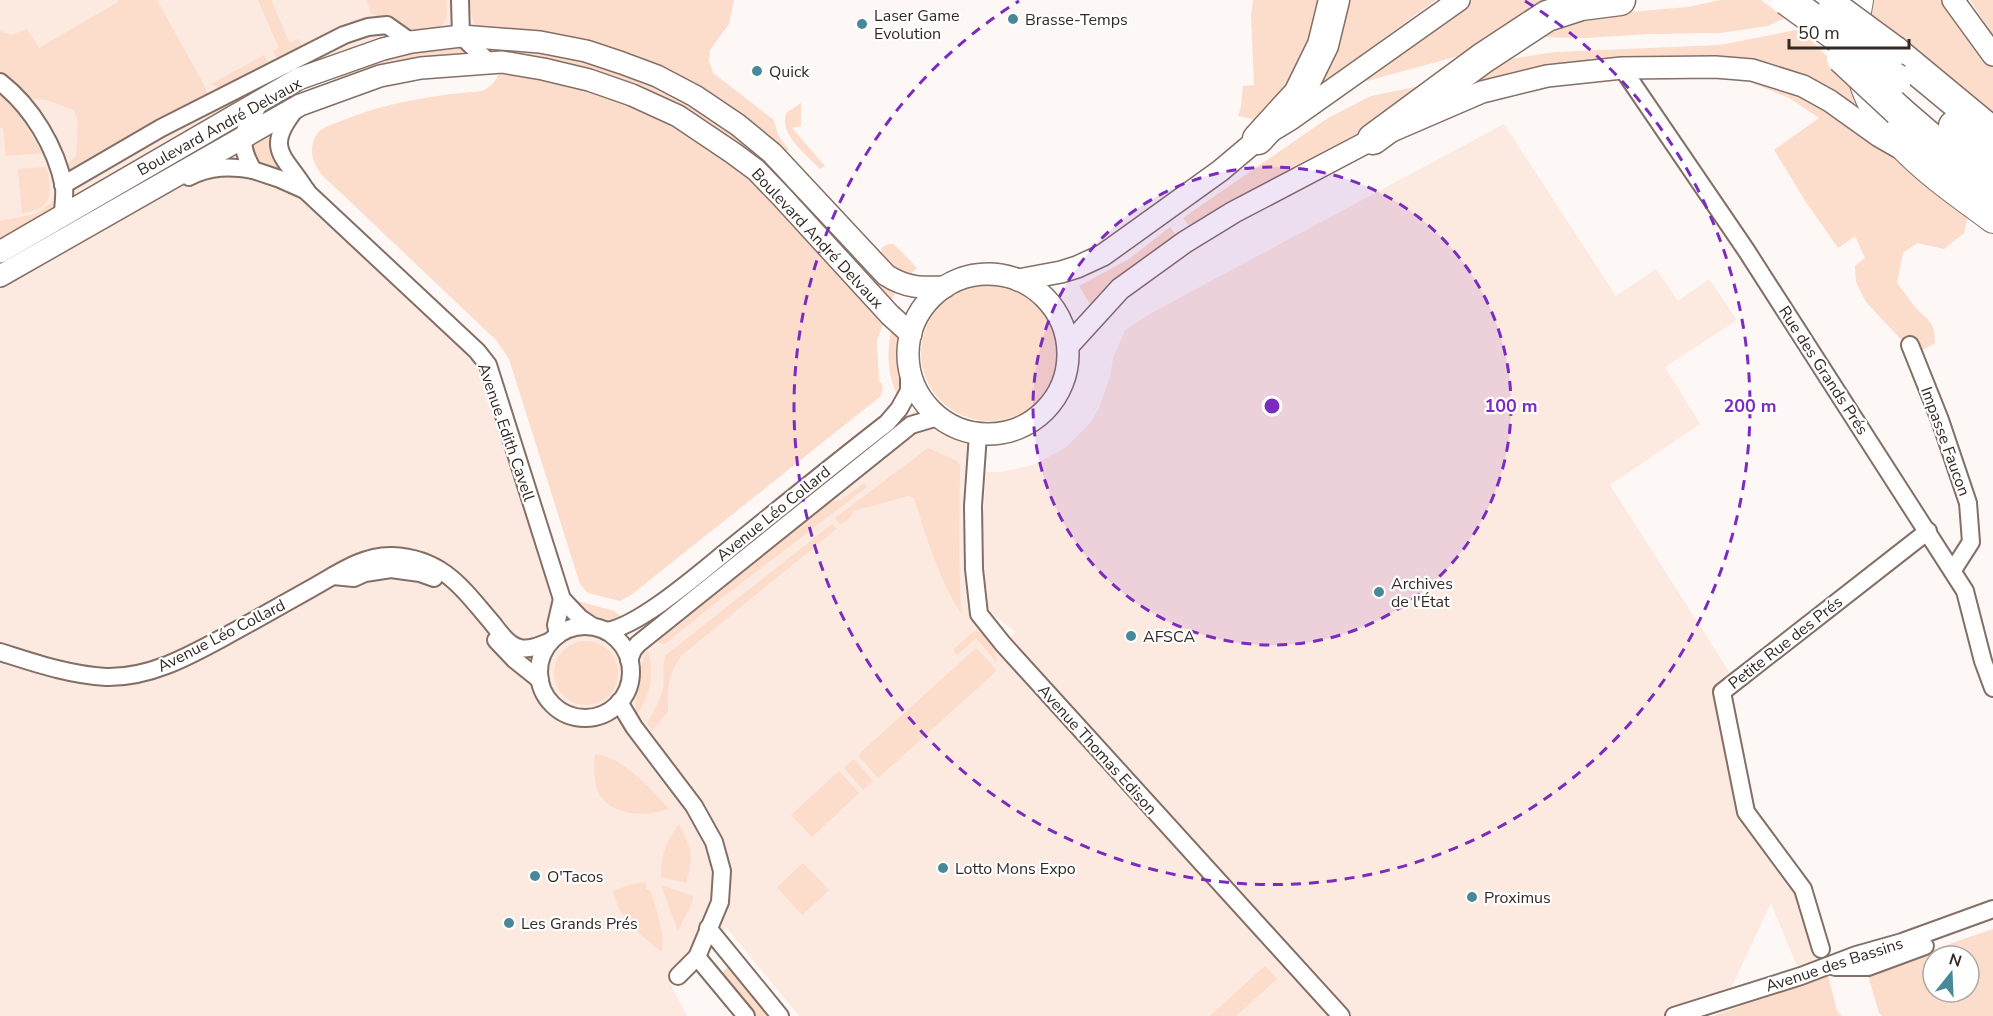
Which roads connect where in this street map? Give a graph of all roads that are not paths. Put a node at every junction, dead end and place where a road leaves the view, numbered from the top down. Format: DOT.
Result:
graph roads {
  1 [pos="460,0"];
  2 [pos="1334,0"];
  3 [pos="1459,0"];
  4 [pos="1620,0"];
  5 [pos="1787,0"];
  6 [pos="1860,0"];
  7 [pos="1953,0"];
  8 [pos="1821,10"];
  9 [pos="460,36"];
  10 [pos="411,42"];
  11 [pos="1993,55"];
  12 [pos="489,62"];
  13 [pos="1895,65"];
  14 [pos="1622,68"];
  15 [pos="0,82"];
  16 [pos="262,99"];
  17 [pos="300,105"];
  18 [pos="1993,133"];
  19 [pos="243,136"];
  20 [pos="1258,139"];
  21 [pos="1373,140"];
  22 [pos="1904,150"];
  23 [pos="1993,160"];
  24 [pos="253,170"];
  25 [pos="63,185"];
  26 [pos="307,192"];
  27 [pos="1993,192"];
  28 [pos="139,198"];
  29 [pos="63,215"];
  30 [pos="1993,220"];
  31 [pos="0,252"];
  32 [pos="0,276"];
  33 [pos="1018,280"];
  34 [pos="945,287"];
  35 [pos="911,334"];
  36 [pos="1910,345"];
  37 [pos="1068,346"];
  38 [pos="909,370"];
  39 [pos="938,417"];
  40 [pos="978,434"];
  41 [pos="1928,531"];
  42 [pos="1953,570"];
  43 [pos="332,576"];
  44 [pos="562,599"];
  45 [pos="599,629"];
  46 [pos="554,638"];
  47 [pos="0,652"];
  48 [pos="629,660"];
  49 [pos="540,680"];
  50 [pos="1993,688"];
  51 [pos="619,702"];
  52 [pos="1993,909"];
  53 [pos="1993,921"];
  54 [pos="708,928"];
  55 [pos="1821,950"];
  56 [pos="697,957"];
  57 [pos="1828,967"];
  58 [pos="678,976"];
  59 [pos="746,1016"];
  60 [pos="780,1016"];
  61 [pos="1341,1016"];
  62 [pos="1674,1016"];
  1 -- 9 [label="street"];
  2 -- 20 [label="highway"];
  3 -- 20 [label="street"];
  4 -- 21 [label="highway"];
  5 -- 8 [label="highway, bridge"];
  6 -- 22 [label="main road"];
  7 -- 11 [label="street"];
  8 -- 13 [label="highway, bridge"];
  8 -- 27 [label="highway, bridge"];
  9 -- 10 [label="street, Boulevard André Delvaux"];
  9 -- 12 [label="street"];
  9 -- 34 [label="street, Boulevard André Delvaux"];
  10 -- 16 [label="street, Boulevard André Delvaux"];
  10 -- 25 [label="street"];
  12 -- 17 [label="street, Boulevard André Delvaux"];
  12 -- 35 [label="street, Boulevard André Delvaux"];
  13 -- 18 [label="highway"];
  13 -- 23 [label="highway"];
  14 -- 21 [label="street"];
  14 -- 22 [label="street"];
  14 -- 41 [label="street, Rue des Grands Prés"];
  15 -- 25 [label="street"];
  16 -- 19 [label="street"];
  16 -- 29 [label="street, Boulevard André Delvaux"];
  17 -- 19 [label="street, Boulevard André Delvaux"];
  17 -- 26 [label="street"];
  19 -- 24 [label="street"];
  19 -- 28 [label="street, Boulevard André Delvaux"];
  20 -- 33 [label="street"];
  21 -- 37 [label="street"];
  22 -- 30 [label="main road"];
  24 -- 26 [label="street"];
  24 -- 28 [label="street"];
  25 -- 29 [label="street"];
  26 -- 44 [label="street, Avenue Edith Cavell"];
  28 -- 32 [label="street, Boulevard André Delvaux"];
  29 -- 31 [label="street, Boulevard André Delvaux"];
  33 -- 34 [label="street"];
  33 -- 37 [label="street"];
  34 -- 35 [label="street"];
  35 -- 38 [label="street"];
  36 -- 42 [label="street, Impasse Faucon"];
  37 -- 40 [label="street"];
  38 -- 39 [label="street"];
  38 -- 45 [label="street, Avenue Léo Collard"];
  39 -- 40 [label="street"];
  39 -- 48 [label="street, Avenue Léo Collard"];
  40 -- 61 [label="street, Avenue Thomas Edison"];
  41 -- 42 [label="street, Rue des Grands Prés"];
  41 -- 55 [label="street, Petite Rue des Prés"];
  42 -- 50 [label="street, Rue des Grands Prés"];
  43 -- 46 [label="street, Avenue Léo Collard"];
  43 -- 47 [label="street, Avenue Léo Collard"];
  43 -- 49 [label="street, Avenue Léo Collard"];
  44 -- 45 [label="street, Avenue Edith Cavell"];
  44 -- 46 [label="street, Avenue Edith Cavell"];
  45 -- 46 [label="street"];
  45 -- 48 [label="street"];
  46 -- 49 [label="street"];
  48 -- 51 [label="street"];
  49 -- 51 [label="street"];
  51 -- 54 [label="street"];
  52 -- 57 [label="street, Avenue des Bassins"];
  53 -- 57 [label="street"];
  54 -- 56 [label="street"];
  54 -- 60 [label="street"];
  56 -- 58 [label="street"];
  56 -- 59 [label="street"];
  57 -- 62 [label="street, Avenue des Bassins"];
}
